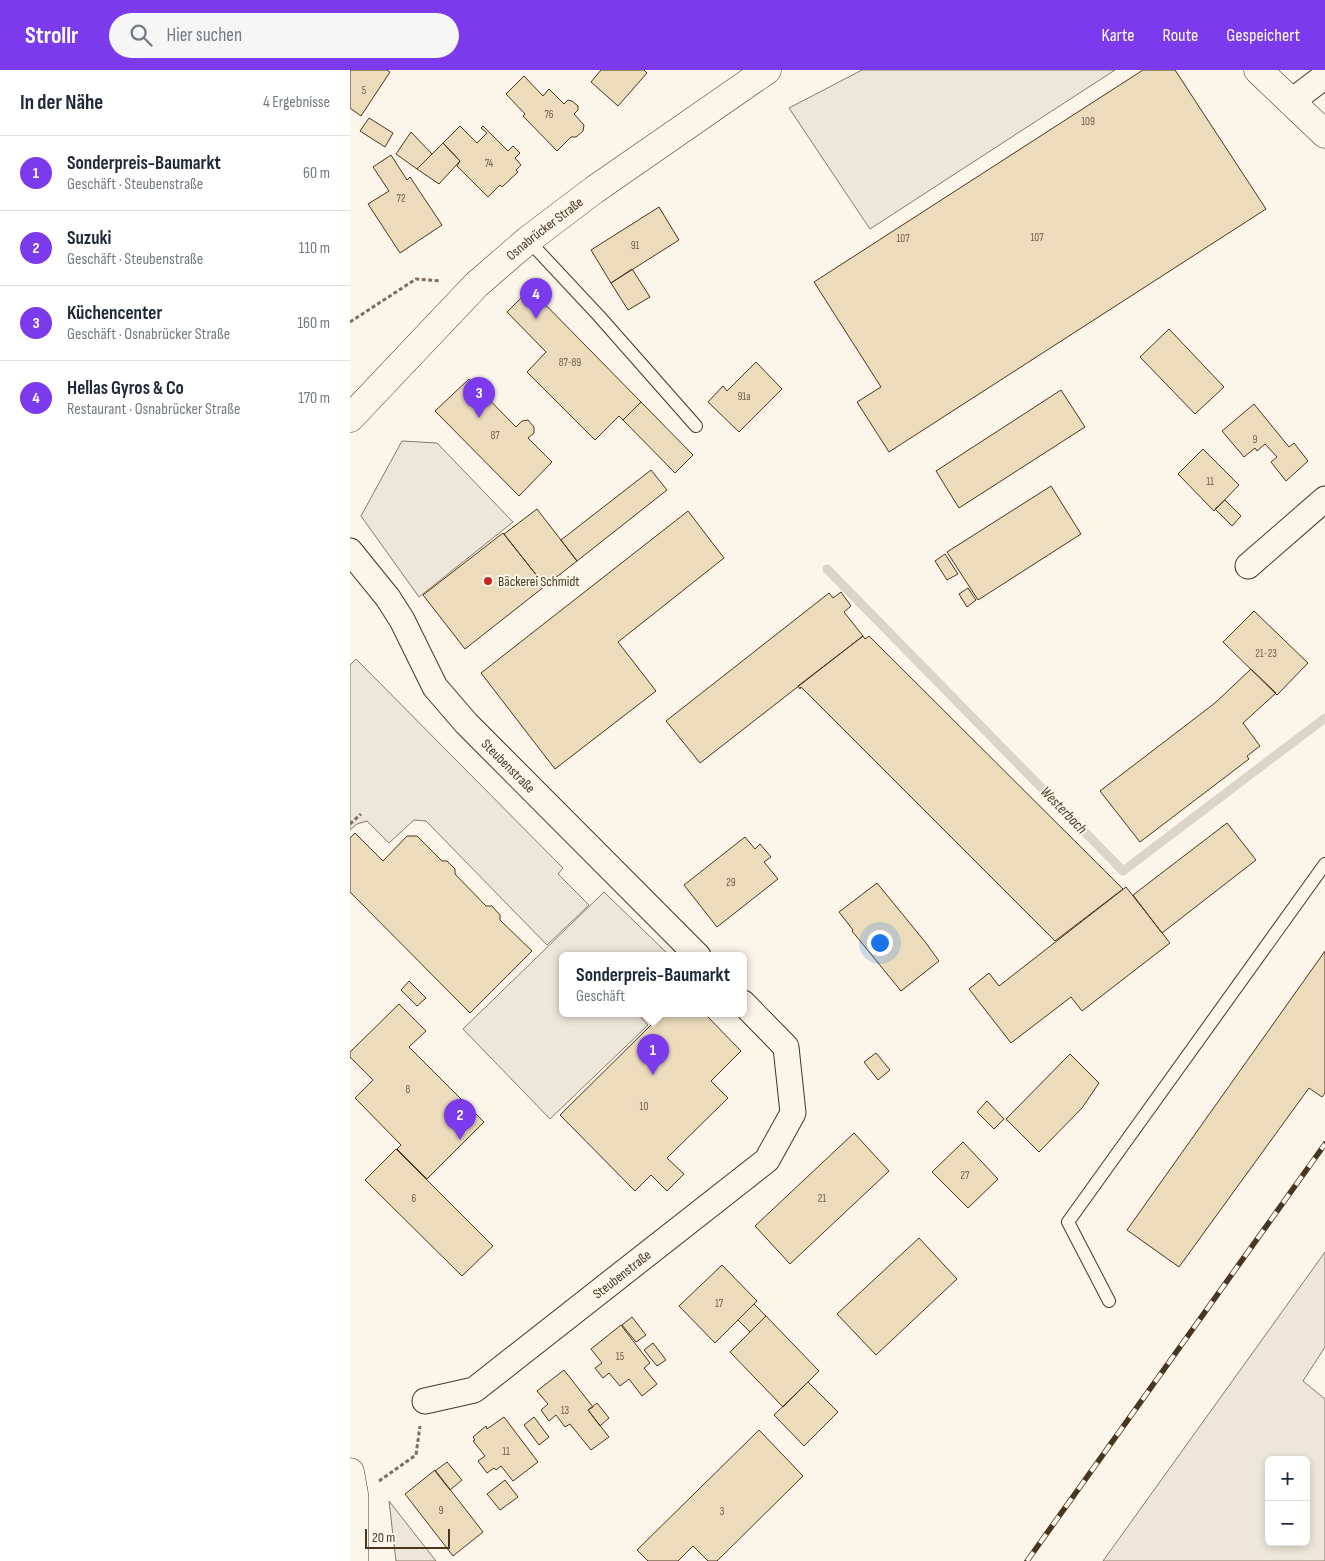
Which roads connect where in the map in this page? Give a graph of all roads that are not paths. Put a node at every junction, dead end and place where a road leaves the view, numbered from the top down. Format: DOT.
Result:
graph roads {
  1 [pos="767,70"];
  2 [pos="1258,70"];
  3 [pos="1325,76"];
  4 [pos="1292,101"];
  5 [pos="1325,134"];
  6 [pos="528,240"];
  7 [pos="350,418"];
  8 [pos="696,426"];
  9 [pos="1325,499"];
  10 [pos="350,551"];
  11 [pos="1248,566"];
  12 [pos="1325,864"];
  13 [pos="694,952"];
  14 [pos="747,1007"];
  15 [pos="1109,1301"];
  16 [pos="425,1401"];
  17 [pos="352,1483"];
  18 [pos="354,1561"];
  1 -- 6 [label="main road, Osnabrücker Straße"];
  2 -- 4 [label="main road"];
  3 -- 4 [label="street"];
  4 -- 5 [label="main road"];
  6 -- 7 [label="main road, Osnabrücker Straße"];
  6 -- 8 [label="lane"];
  9 -- 11 [label="street"];
  10 -- 13 [label="street, Steubenstraße"];
  12 -- 15 [label="lane"];
  14 -- 16 [label="street, Steubenstraße"];
  17 -- 18 [label="main road"];
}
